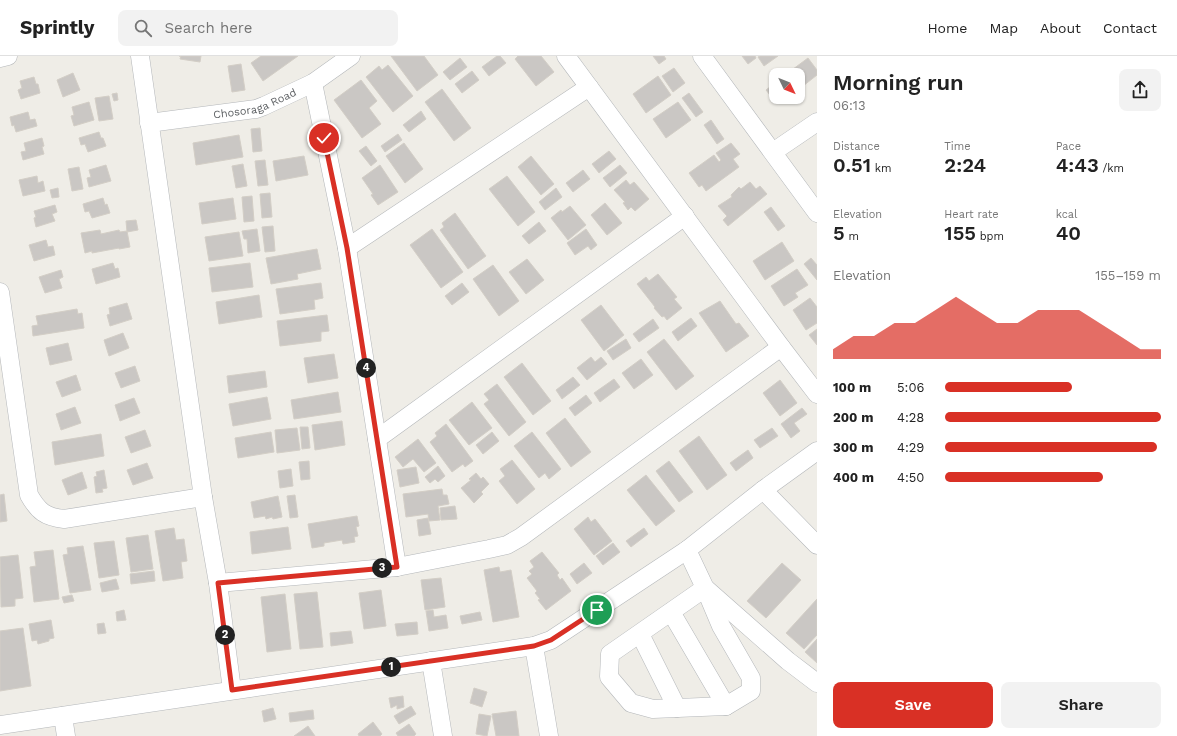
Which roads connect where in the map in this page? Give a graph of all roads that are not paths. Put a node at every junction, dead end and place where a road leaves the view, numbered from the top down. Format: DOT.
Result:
graph roads {
  1 [pos="8,56"];
  2 [pos="140,56"];
  3 [pos="351,56"];
  4 [pos="566,56"];
  5 [pos="702,56"];
  6 [pos="0,58"];
  7 [pos="313,83"];
  8 [pos="589,87"];
  9 [pos="817,122"];
  10 [pos="149,123"];
  11 [pos="773,152"];
  12 [pos="817,213"];
  13 [pos="685,216"];
  14 [pos="347,248"];
  15 [pos="0,292"];
  16 [pos="781,347"];
  17 [pos="817,394"];
  18 [pos="377,439"];
  19 [pos="817,451"];
  20 [pos="763,490"];
  21 [pos="203,497"];
  22 [pos="817,545"];
  23 [pos="687,550"];
  24 [pos="397,567"];
  25 [pos="218,583"];
  26 [pos="705,588"];
  27 [pos="671,612"];
  28 [pos="640,634"];
  29 [pos="534,646"];
  30 [pos="431,661"];
  31 [pos="817,683"];
  32 [pos="232,690"];
  33 [pos="726,706"];
  34 [pos="677,708"];
  35 [pos="63,716"];
  36 [pos="0,725"];
  37 [pos="66,736"];
  38 [pos="443,736"];
  39 [pos="550,736"];
  1 -- 6 [label="street"];
  2 -- 10 [label="street"];
  3 -- 7 [label="street, Chosoraga Road"];
  4 -- 8 [label="street"];
  5 -- 11 [label="street"];
  7 -- 10 [label="street, Chosoraga Road"];
  7 -- 14 [label="street"];
  8 -- 13 [label="street"];
  8 -- 14 [label="street"];
  9 -- 11 [label="street"];
  10 -- 21 [label="street"];
  11 -- 12 [label="street"];
  13 -- 16 [label="street"];
  13 -- 18 [label="street"];
  14 -- 18 [label="street"];
  15 -- 21 [label="street"];
  16 -- 17 [label="street"];
  16 -- 24 [label="street"];
  18 -- 24 [label="street"];
  19 -- 20 [label="street"];
  20 -- 22 [label="street"];
  20 -- 23 [label="street"];
  21 -- 25 [label="street"];
  23 -- 26 [label="street"];
  23 -- 29 [label="street"];
  24 -- 25 [label="street"];
  25 -- 32 [label="street"];
  26 -- 27 [label="street"];
  26 -- 31 [label="street"];
  26 -- 33 [label="street"];
  27 -- 28 [label="street"];
  27 -- 33 [label="street"];
  28 -- 34 [label="street"];
  28 -- 34 [label="street"];
  29 -- 30 [label="street"];
  29 -- 39 [label="street"];
  30 -- 32 [label="street"];
  30 -- 38 [label="street"];
  32 -- 35 [label="street"];
  33 -- 34 [label="street"];
  35 -- 36 [label="street"];
  35 -- 37 [label="street"];
}
